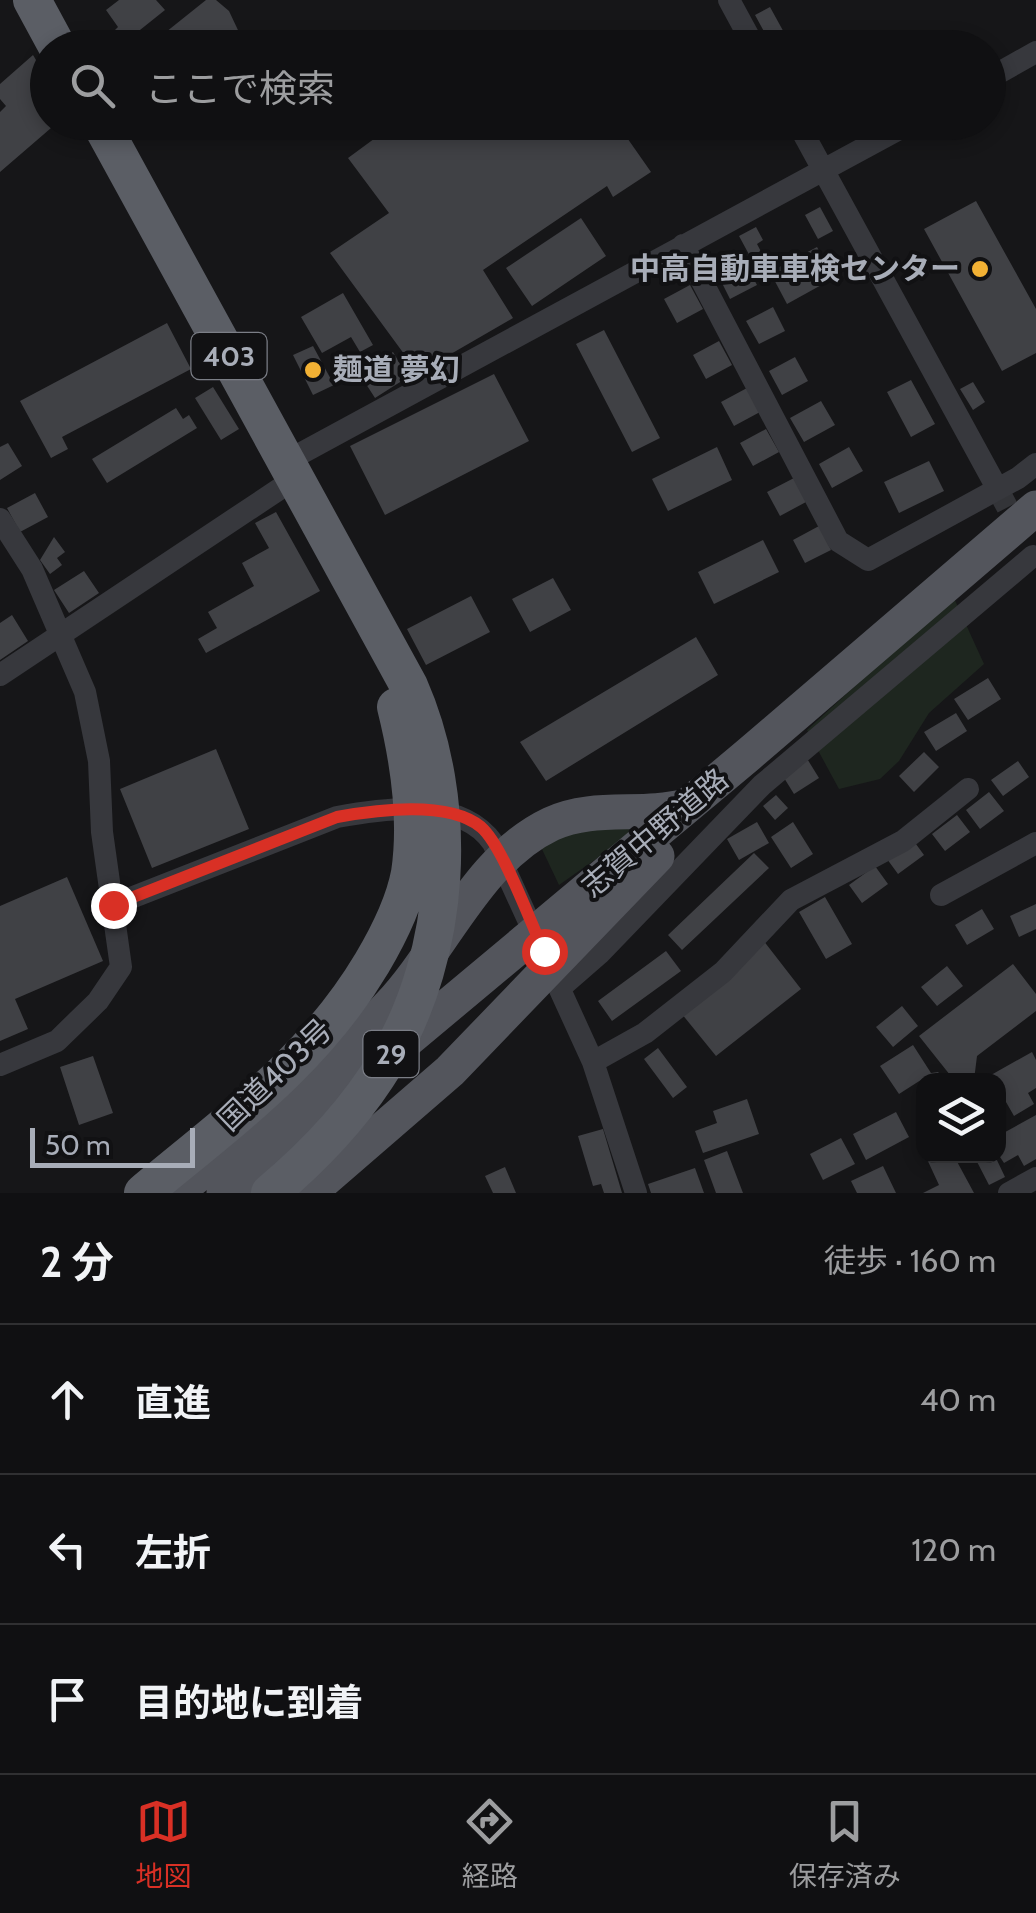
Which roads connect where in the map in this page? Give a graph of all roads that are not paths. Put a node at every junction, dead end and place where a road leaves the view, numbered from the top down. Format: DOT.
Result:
graph roads {
  1 [pos="32,0"];
  2 [pos="729,0"];
  3 [pos="48,30"];
  4 [pos="745,30"];
  5 [pos="1036,52"];
  6 [pos="1006,69"];
  7 [pos="110,140"];
  8 [pos="807,140"];
  9 [pos="881,140"];
  10 [pos="825,172"];
  11 [pos="683,246"];
  12 [pos="1036,464"];
  13 [pos="292,470"];
  14 [pos="997,488"];
  15 [pos="1036,508"];
  16 [pos="0,519"];
  17 [pos="1032,554"];
  18 [pos="58,636"];
  19 [pos="0,675"];
  20 [pos="748,756"];
  21 [pos="968,789"];
  22 [pos="686,806"];
  23 [pos="426,811"];
  24 [pos="1036,843"];
  25 [pos="940,895"];
  26 [pos="113,905"];
  27 [pos="560,988"];
  28 [pos="352,995"];
  29 [pos="409,1012"];
  30 [pos="593,1062"];
  31 [pos="0,1065"];
  32 [pos="1036,1178"];
  33 [pos="143,1193"];
  34 [pos="176,1193"];
  35 [pos="224,1193"];
  36 [pos="270,1193"];
  37 [pos="309,1193"];
  38 [pos="636,1193"];
  39 [pos="1009,1193"];
  1 -- 3 [label="highway"];
  2 -- 4 [label="street"];
  5 -- 6 [label="street"];
  7 -- 13 [label="highway, 国道403号 / 403"];
  8 -- 10 [label="street"];
  9 -- 10 [label="street"];
  10 -- 11 [label="street"];
  10 -- 14 [label="street"];
  11 -- 13 [label="street"];
  11 -- 14 [label="street"];
  12 -- 14 [label="street"];
  13 -- 18 [label="street"];
  13 -- 23 [label="highway, 国道403号 / 403"];
  15 -- 20 [label="main road, 志賀中野道路 / 29"];
  16 -- 18 [label="street"];
  17 -- 27 [label="street"];
  18 -- 19 [label="street"];
  18 -- 26 [label="street"];
  20 -- 22 [label="main road, 志賀中野道路 / 29"];
  20 -- 37 [label="main road, 29"];
  21 -- 30 [label="street"];
  22 -- 34 [label="main road, 29"];
  22 -- 35 [label="main road, 志賀中野道路 / 29"];
  23 -- 26 [label="street"];
  23 -- 27 [label="street"];
  23 -- 28 [label="highway, 国道403号 / 403"];
  23 -- 29 [label="highway, 国道403号 / 403"];
  24 -- 25 [label="street"];
  26 -- 31 [label="street"];
  27 -- 30 [label="street"];
  28 -- 29 [label="highway"];
  28 -- 33 [label="highway, 国道403号 / 403"];
  29 -- 36 [label="highway, 国道403号 / 403"];
  30 -- 38 [label="street"];
  32 -- 39 [label="street"];
}
